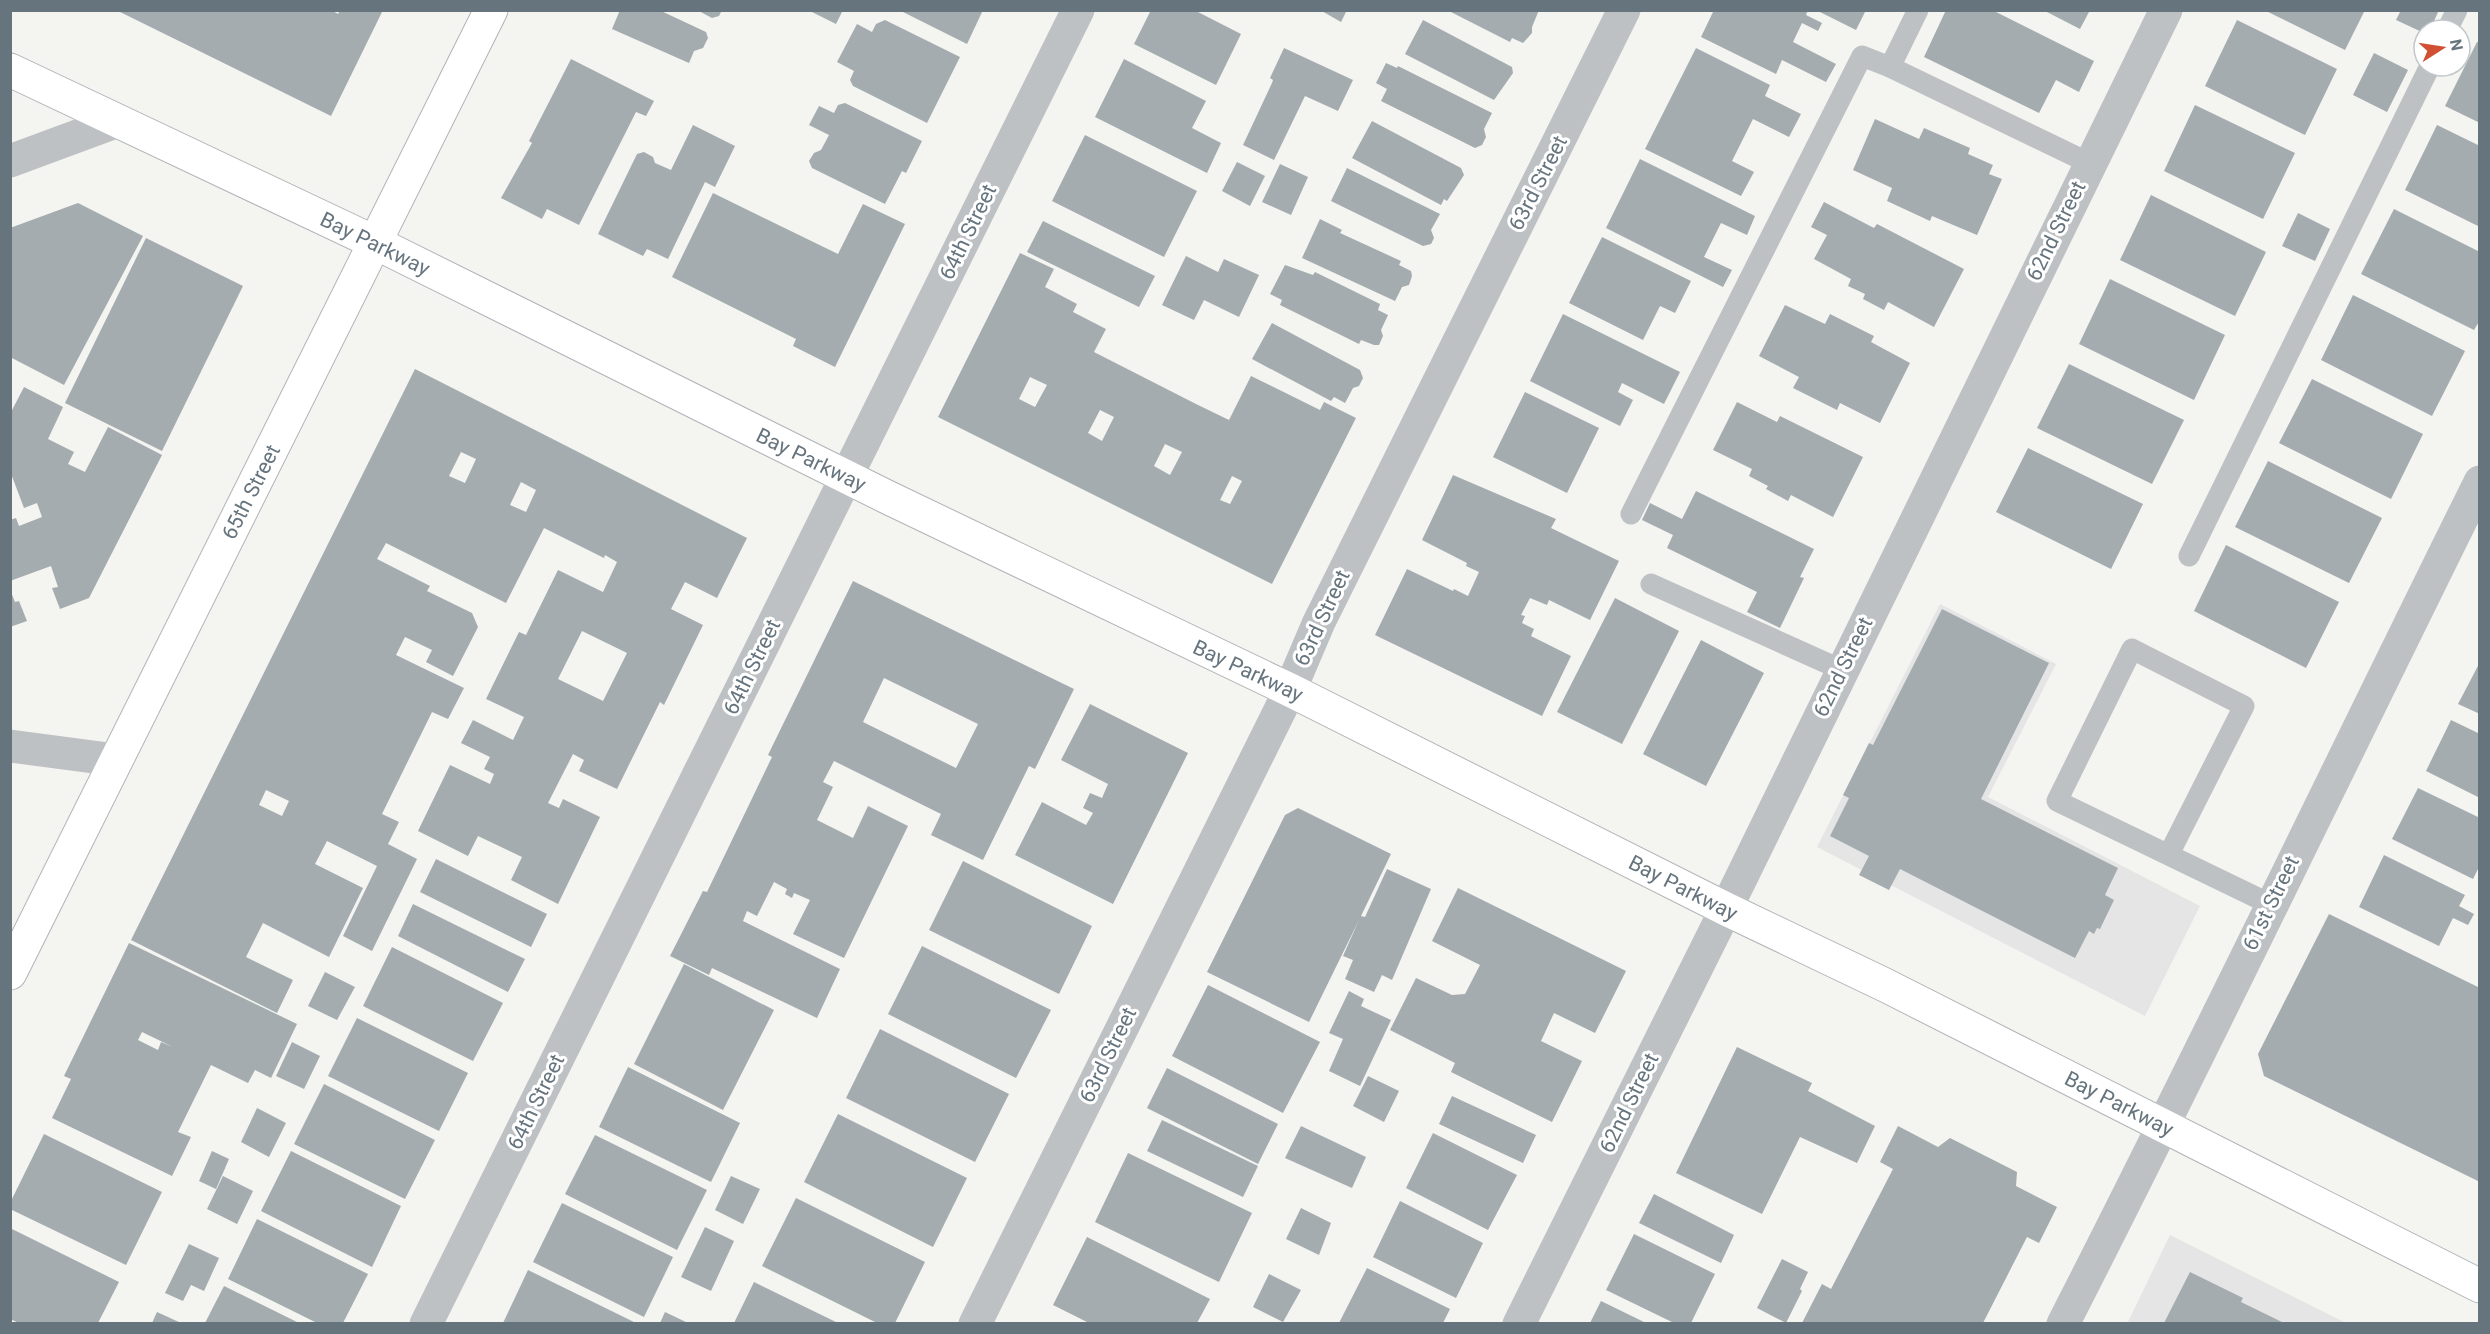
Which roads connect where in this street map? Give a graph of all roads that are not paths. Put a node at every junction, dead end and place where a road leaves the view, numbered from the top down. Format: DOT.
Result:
graph roads {
  1 [pos="491,10"];
  2 [pos="1078,10"];
  3 [pos="1624,10"];
  4 [pos="1918,10"];
  5 [pos="2166,10"];
  6 [pos="1890,67"];
  7 [pos="10,70"];
  8 [pos="2424,78"];
  9 [pos="118,121"];
  10 [pos="10,161"];
  11 [pos="2089,163"];
  12 [pos="376,243"];
  13 [pos="847,477"];
  14 [pos="2480,482"];
  15 [pos="1631,514"];
  16 [pos="2189,556"];
  17 [pos="1652,584"];
  18 [pos="1842,670"];
  19 [pos="1290,690"];
  20 [pos="10,746"];
  21 [pos="116,760"];
  22 [pos="2169,854"];
  23 [pos="2271,904"];
  24 [pos="1726,909"];
  25 [pos="10,973"];
  26 [pos="2164,1126"];
  27 [pos="2480,1286"];
  28 [pos="426,1323"];
  29 [pos="975,1323"];
  30 [pos="1519,1323"];
  31 [pos="2064,1323"];
  1 -- 12 [label="main road, 65th Street"];
  2 -- 13 [label="street, 64th Street"];
  3 -- 19 [label="street, 63rd Street"];
  4 -- 6 [label="lane"];
  5 -- 11 [label="street, 62nd Street"];
  6 -- 11 [label="lane"];
  6 -- 15 [label="lane"];
  7 -- 9 [label="main road, Bay Parkway"];
  8 -- 16 [label="lane"];
  9 -- 10 [label="street"];
  9 -- 12 [label="main road, Bay Parkway"];
  11 -- 18 [label="street, 62nd Street"];
  12 -- 13 [label="main road, Bay Parkway"];
  12 -- 21 [label="main road, 65th Street"];
  13 -- 19 [label="main road, Bay Parkway"];
  13 -- 28 [label="street, 64th Street"];
  14 -- 23 [label="street, 61st Street"];
  17 -- 18 [label="lane"];
  18 -- 24 [label="street, 62nd Street"];
  19 -- 24 [label="main road, Bay Parkway"];
  19 -- 29 [label="street, 63rd Street"];
  20 -- 21 [label="street"];
  21 -- 25 [label="main road, 65th Street"];
  22 -- 22 [label="lane"];
  22 -- 23 [label="lane"];
  23 -- 26 [label="street, 61st Street"];
  24 -- 26 [label="main road, Bay Parkway"];
  24 -- 30 [label="street, 62nd Street"];
  26 -- 27 [label="main road, Bay Parkway"];
  26 -- 31 [label="street, 61st Street"];
}
